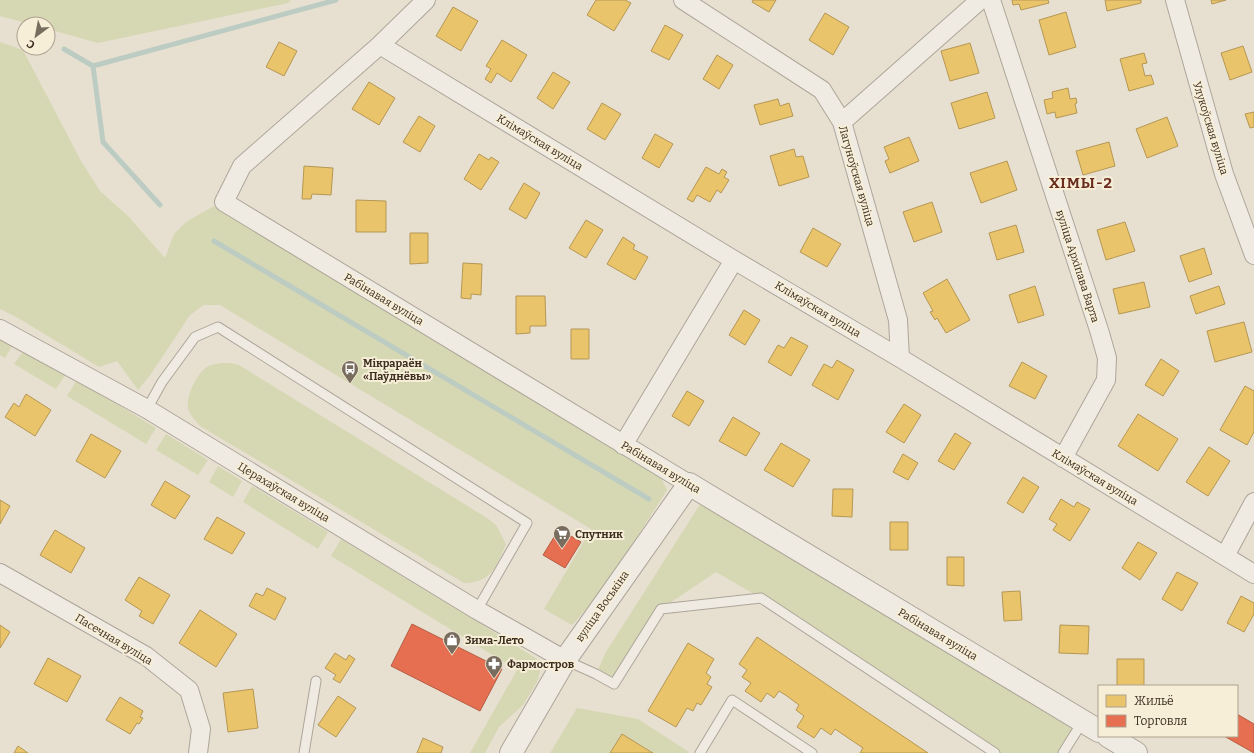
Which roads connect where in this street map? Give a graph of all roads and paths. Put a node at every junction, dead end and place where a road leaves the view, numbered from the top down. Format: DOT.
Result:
graph roads {
  1 [pos="426,0"];
  2 [pos="683,0"];
  3 [pos="980,0"];
  4 [pos="991,0"];
  5 [pos="1174,0"];
  6 [pos="380,45"];
  7 [pos="842,122"];
  8 [pos="1254,255"];
  9 [pos="734,260"];
  10 [pos="0,329"];
  11 [pos="900,358"];
  12 [pos="147,409"];
  13 [pos="623,445"];
  14 [pos="1063,458"];
  15 [pos="688,484"];
  16 [pos="1254,502"];
  17 [pos="1225,556"];
  18 [pos="0,573"];
  19 [pos="1254,574"];
  20 [pos="477,610"];
  21 [pos="564,660"];
  22 [pos="316,681"];
  23 [pos="1091,726"];
  24 [pos="1110,737"];
  25 [pos="198,753"];
  26 [pos="304,753"];
  27 [pos="511,753"];
  28 [pos="700,753"];
  29 [pos="812,753"];
  30 [pos="995,753"];
  31 [pos="1063,753"];
  32 [pos="1136,753"];
  1 -- 6 [label="street"];
  2 -- 7 [label="street, Лагуноўская вуліца"];
  3 -- 7 [label="street"];
  4 -- 14 [label="street, вуліца Архіпава Варта"];
  5 -- 8 [label="street, Улукоўская вуліца"];
  6 -- 9 [label="street, Клімаўская вуліца"];
  6 -- 13 [label="street, Рабінавая вуліца"];
  7 -- 11 [label="street, Лагуноўская вуліца"];
  9 -- 11 [label="street, Клімаўская вуліца"];
  9 -- 13 [label="street"];
  10 -- 12 [label="street, Церахаўская вуліца"];
  11 -- 14 [label="street, Клімаўская вуліца"];
  12 -- 20 [label="street, Церахаўская вуліца"];
  12 -- 20 [label="lane"];
  13 -- 15 [label="street, Рабінавая вуліца"];
  14 -- 17 [label="street, Клімаўская вуліца"];
  15 -- 21 [label="street, вуліца Воськіна"];
  15 -- 23 [label="street, Рабінавая вуліца"];
  16 -- 17 [label="street"];
  17 -- 19 [label="street, Клімаўская вуліца"];
  18 -- 25 [label="street, Пасечная вуліца"];
  20 -- 21 [label="street, Церахаўская вуліца"];
  21 -- 27 [label="street, вуліца Воськіна"];
  21 -- 30 [label="lane"];
  22 -- 26 [label="lane"];
  23 -- 31 [label="lane"];
  24 -- 32 [label="street"];
  28 -- 29 [label="lane"];
}
